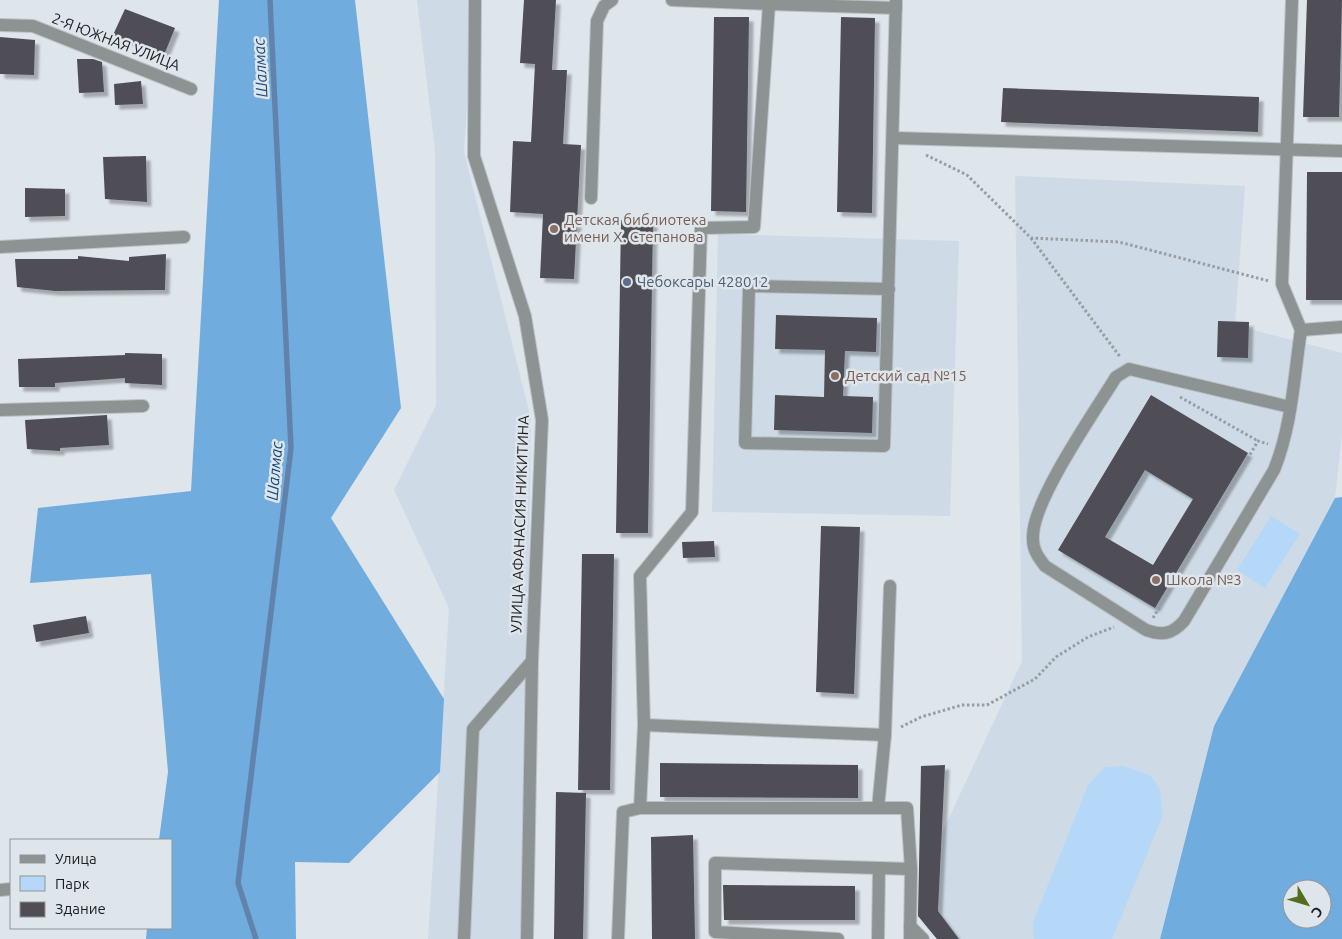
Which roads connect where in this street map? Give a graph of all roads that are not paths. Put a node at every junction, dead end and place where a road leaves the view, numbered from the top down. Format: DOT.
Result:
graph roads {
  1 [pos="475,0"];
  2 [pos="612,0"];
  3 [pos="672,0"];
  4 [pos="1292,0"];
  5 [pos="769,4"];
  6 [pos="896,4"];
  7 [pos="0,25"];
  8 [pos="191,89"];
  9 [pos="892,138"];
  10 [pos="1287,149"];
  11 [pos="1342,151"];
  12 [pos="591,198"];
  13 [pos="184,237"];
  14 [pos="0,247"];
  15 [pos="889,290"];
  16 [pos="1342,326"];
  17 [pos="1301,330"];
  18 [pos="142,406"];
  19 [pos="1290,407"];
  20 [pos="0,410"];
  21 [pos="890,586"];
  22 [pos="532,661"];
  23 [pos="644,725"];
  24 [pos="884,735"];
  25 [pos="640,808"];
  26 [pos="878,808"];
  27 [pos="879,868"];
  28 [pos="911,869"];
  29 [pos="910,933"];
  30 [pos="464,939"];
  31 [pos="528,939"];
  32 [pos="618,939"];
  33 [pos="838,939"];
  34 [pos="878,939"];
  35 [pos="923,939"];
  1 -- 22 [label="street, УЛИЦА АФАНАСИЯ НИКИТИНА"];
  2 -- 12 [label="street"];
  3 -- 5 [label="street"];
  4 -- 10 [label="street"];
  5 -- 6 [label="street"];
  5 -- 23 [label="street"];
  6 -- 9 [label="street"];
  7 -- 8 [label="street, 2-Я ЮЖНАЯ УЛИЦА"];
  9 -- 10 [label="street"];
  9 -- 15 [label="street"];
  10 -- 11 [label="street"];
  10 -- 17 [label="street"];
  13 -- 14 [label="street"];
  15 -- 15 [label="street"];
  16 -- 17 [label="street"];
  17 -- 19 [label="street"];
  18 -- 20 [label="street"];
  19 -- 19 [label="street"];
  21 -- 24 [label="street"];
  22 -- 30 [label="street"];
  22 -- 31 [label="street, УЛИЦА АФАНАСИЯ НИКИТИНА"];
  23 -- 24 [label="street"];
  23 -- 25 [label="street"];
  24 -- 26 [label="street"];
  25 -- 26 [label="street"];
  25 -- 32 [label="street"];
  26 -- 28 [label="street"];
  27 -- 28 [label="street"];
  27 -- 33 [label="street"];
  27 -- 34 [label="street"];
  28 -- 29 [label="street"];
  29 -- 35 [label="street"];
}
